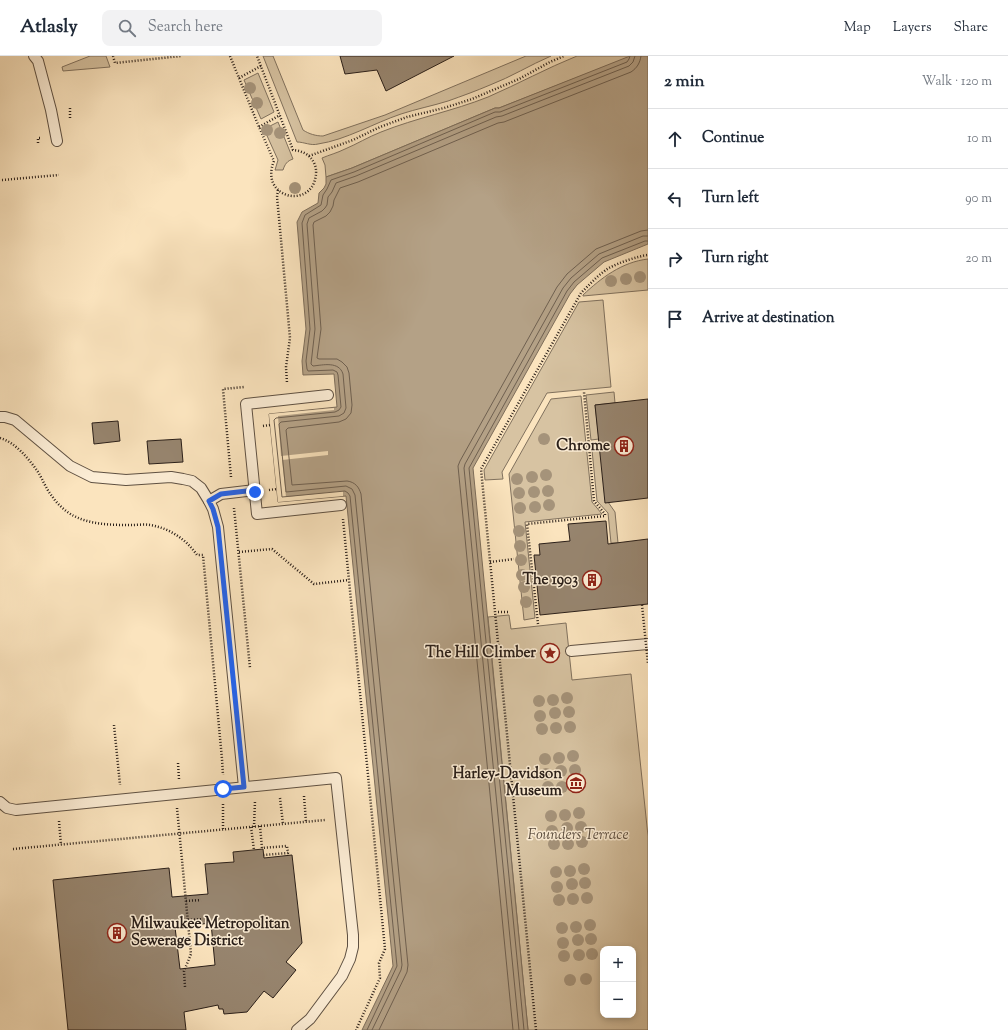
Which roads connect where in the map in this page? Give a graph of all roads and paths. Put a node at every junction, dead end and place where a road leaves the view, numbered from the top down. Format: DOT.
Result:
graph roads {
  1 [pos="34,56"];
  2 [pos="113,56"];
  3 [pos="181,56"];
  4 [pos="230,56"];
  5 [pos="257,56"];
  6 [pos="564,56"];
  7 [pos="261,66"];
  8 [pos="239,78"];
  9 [pos="280,115"];
  10 [pos="259,127"];
  11 [pos="57,141"];
  12 [pos="309,156"];
  13 [pos="60,175"];
  14 [pos="2,180"];
  15 [pos="278,190"];
  16 [pos="648,255"];
  17 [pos="287,383"];
  18 [pos="584,392"];
  19 [pos="328,395"];
  20 [pos="0,417"];
  21 [pos="265,425"];
  22 [pos="270,425"];
  23 [pos="0,438"];
  24 [pos="277,489"];
  25 [pos="255,490"];
  26 [pos="271,490"];
  27 [pos="209,501"];
  28 [pos="341,505"];
  29 [pos="343,517"];
  30 [pos="239,552"];
  31 [pos="514,559"];
  32 [pos="490,562"];
  33 [pos="349,580"];
  34 [pos="642,605"];
  35 [pos="498,612"];
  36 [pos="510,612"];
  37 [pos="538,624"];
  38 [pos="648,644"];
  39 [pos="571,651"];
  40 [pos="648,664"];
  41 [pos="114,725"];
  42 [pos="222,759"];
  43 [pos="118,769"];
  44 [pos="302,781"];
  45 [pos="278,784"];
  46 [pos="244,787"];
  47 [pos="176,794"];
  48 [pos="0,802"];
  49 [pos="57,806"];
  50 [pos="326,820"];
  51 [pos="306,822"];
  52 [pos="283,824"];
  53 [pos="260,826"];
  54 [pos="252,827"];
  55 [pos="179,834"];
  56 [pos="61,845"];
  57 [pos="13,849"];
  58 [pos="254,850"];
  59 [pos="263,855"];
  60 [pos="201,900"];
  61 [pos="186,901"];
  62 [pos="203,919"];
  63 [pos="188,920"];
  64 [pos="185,988"];
  65 [pos="297,1030"];
  66 [pos="356,1030"];
  67 [pos="536,1030"];
  1 -- 11 [label="lane"];
  2 -- 3 [label="path"];
  4 -- 8 [label="path"];
  5 -- 7 [label="path"];
  6 -- 12 [label="path"];
  7 -- 8 [label="path"];
  7 -- 9 [label="path"];
  8 -- 10 [label="path"];
  9 -- 10 [label="path"];
  9 -- 12 [label="path"];
  10 -- 15 [label="path"];
  12 -- 15 [label="path"];
  13 -- 14 [label="path"];
  15 -- 17 [label="path"];
  16 -- 32 [label="path"];
  18 -- 37 [label="path"];
  19 -- 25 [label="lane"];
  20 -- 27 [label="lane"];
  21 -- 22 [label="path"];
  23 -- 42 [label="path"];
  24 -- 26 [label="path"];
  25 -- 27 [label="lane"];
  25 -- 28 [label="lane"];
  27 -- 46 [label="lane"];
  29 -- 33 [label="path"];
  30 -- 33 [label="path"];
  31 -- 32 [label="path"];
  32 -- 67 [label="path"];
  33 -- 66 [label="path"];
  34 -- 40 [label="path, bridge"];
  35 -- 36 [label="path"];
  38 -- 39 [label="lane"];
  41 -- 43 [label="path"];
  44 -- 45 [label="lane"];
  44 -- 51 [label="path"];
  44 -- 65 [label="lane"];
  45 -- 46 [label="lane"];
  45 -- 52 [label="path"];
  46 -- 47 [label="lane"];
  47 -- 49 [label="lane"];
  47 -- 55 [label="path"];
  48 -- 49 [label="lane"];
  49 -- 56 [label="path"];
  50 -- 51 [label="path"];
  51 -- 52 [label="path"];
  52 -- 53 [label="path"];
  53 -- 54 [label="path"];
  53 -- 59 [label="path"];
  54 -- 55 [label="path"];
  54 -- 58 [label="path"];
  55 -- 56 [label="path"];
  55 -- 61 [label="path"];
  56 -- 57 [label="path"];
  60 -- 61 [label="path"];
  61 -- 63 [label="path"];
  62 -- 63 [label="path"];
  63 -- 64 [label="path"];
}
